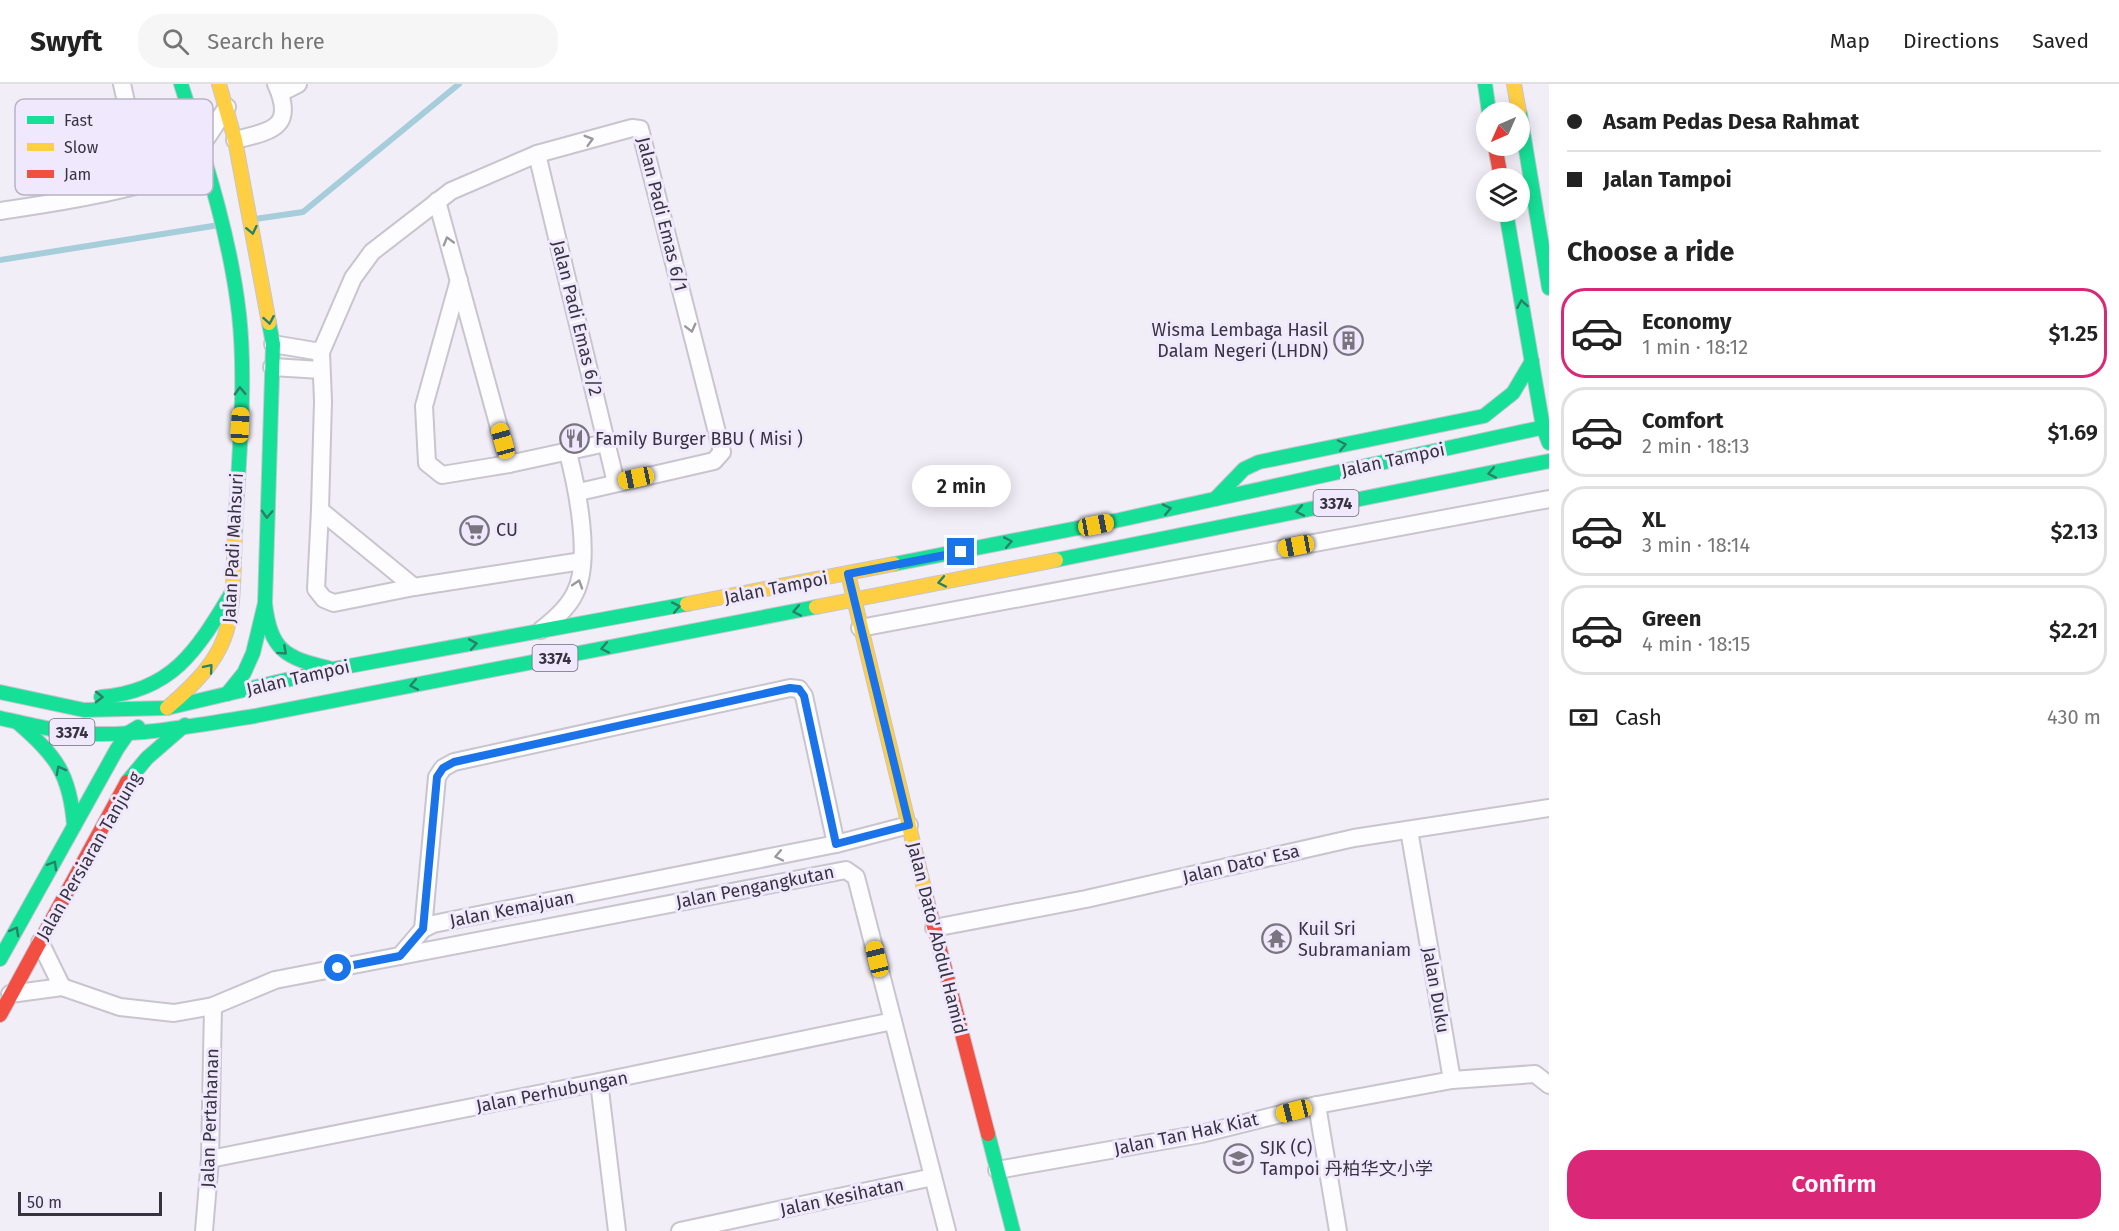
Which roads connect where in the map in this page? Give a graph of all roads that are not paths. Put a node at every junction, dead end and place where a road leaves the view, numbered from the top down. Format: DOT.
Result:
graph roads {
  1 [pos="122,84"];
  2 [pos="181,84"];
  3 [pos="219,84"];
  4 [pos="297,84"];
  5 [pos="1485,84"];
  6 [pos="1514,84"];
  7 [pos="278,88"];
  8 [pos="125,99"];
  9 [pos="186,99"];
  10 [pos="1488,102"];
  11 [pos="1517,102"];
  12 [pos="227,107"];
  13 [pos="213,127"];
  14 [pos="235,140"];
  15 [pos="537,154"];
  16 [pos="1526,156"];
  17 [pos="213,179"];
  18 [pos="82,195"];
  19 [pos="437,201"];
  20 [pos="0,211"];
  21 [pos="1508,222"];
  22 [pos="459,280"];
  23 [pos="1549,288"];
  24 [pos="273,344"];
  25 [pos="321,352"];
  26 [pos="1532,361"];
  27 [pos="272,367"];
  28 [pos="321,370"];
  29 [pos="1546,427"];
  30 [pos="606,443"];
  31 [pos="1549,443"];
  32 [pos="568,453"];
  33 [pos="1549,461"];
  34 [pos="509,464"];
  35 [pos="616,483"];
  36 [pos="579,492"];
  37 [pos="1215,499"];
  38 [pos="1549,499"];
  39 [pos="320,510"];
  40 [pos="582,561"];
  41 [pos="848,574"];
  42 [pos="414,587"];
  43 [pos="232,592"];
  44 [pos="854,600"];
  45 [pos="265,603"];
  46 [pos="860,628"];
  47 [pos="536,634"];
  48 [pos="333,669"];
  49 [pos="0,680"];
  50 [pos="0,692"];
  51 [pos="227,694"];
  52 [pos="166,708"];
  53 [pos="255,716"];
  54 [pos="0,718"];
  55 [pos="17,722"];
  56 [pos="183,727"];
  57 [pos="128,733"];
  58 [pos="206,738"];
  59 [pos="154,771"];
  60 [pos="1549,808"];
  61 [pos="111,815"];
  62 [pos="909,825"];
  63 [pos="74,826"];
  64 [pos="1409,830"];
  65 [pos="836,844"];
  66 [pos="934,928"];
  67 [pos="423,929"];
  68 [pos="40,942"];
  69 [pos="400,956"];
  70 [pos="0,959"];
  71 [pos="62,987"];
  72 [pos="10,994"];
  73 [pos="213,1006"];
  74 [pos="0,1014"];
  75 [pos="893,1021"];
  76 [pos="1452,1080"];
  77 [pos="600,1083"];
  78 [pos="1549,1085"];
  79 [pos="1317,1105"];
  80 [pos="210,1159"];
  81 [pos="997,1170"];
  82 [pos="933,1177"];
  83 [pos="690,1230"];
  84 [pos="204,1231"];
  85 [pos="616,1231"];
  86 [pos="947,1231"];
  87 [pos="1013,1231"];
  88 [pos="1338,1231"];
  1 -- 8 [label="street"];
  2 -- 9 [label="main road, Jalan Padi Mahsuri"];
  3 -- 12 [label="main road, Jalan Padi Mahsuri"];
  4 -- 7 [label="street"];
  5 -- 10 [label="main road"];
  6 -- 11 [label="main road"];
  7 -- 14 [label="street"];
  12 -- 13 [label="street"];
  12 -- 14 [label="main road, Jalan Padi Mahsuri"];
  14 -- 24 [label="main road, Jalan Padi Mahsuri, one-way"];
  15 -- 19 [label="street, Jalan Padi Emas 6/1"];
  15 -- 30 [label="street, Jalan Padi Emas 6/2"];
  15 -- 35 [label="street, Jalan Padi Emas 6/1, one-way"];
  16 -- 23 [label="main road"];
  43 -- 17 [label="main road, Jalan Padi Mahsuri, one-way"];
  18 -- 20 [label="street"];
  22 -- 19 [label="street, one-way"];
  19 -- 25 [label="street, Jalan Padi Emas 6/1"];
  26 -- 21 [label="main road, one-way"];
  22 -- 34 [label="street"];
  22 -- 34 [label="street"];
  24 -- 25 [label="street"];
  24 -- 27 [label="main road, Jalan Padi Mahsuri"];
  25 -- 28 [label="street, Jalan Padi Emas 6/1"];
  26 -- 29 [label="main road"];
  37 -- 26 [label="main road, one-way"];
  27 -- 28 [label="street"];
  27 -- 45 [label="main road, Jalan Padi Mahsuri, one-way"];
  28 -- 39 [label="street, Jalan Padi Emas 6/1"];
  29 -- 31 [label="main road"];
  29 -- 37 [label="main road, Jalan Tampoi / 3374"];
  30 -- 32 [label="street"];
  30 -- 35 [label="street, Jalan Padi Emas 6/2"];
  32 -- 34 [label="street"];
  32 -- 36 [label="street"];
  33 -- 44 [label="main road, Jalan Tampoi / 3374, one-way"];
  35 -- 36 [label="street, Jalan Padi Emas 6/1"];
  36 -- 40 [label="street"];
  41 -- 37 [label="main road, Jalan Tampoi / 3374, one-way"];
  38 -- 46 [label="street"];
  39 -- 42 [label="street"];
  39 -- 42 [label="street, Jalan Padi Emas 6/1"];
  40 -- 42 [label="street, Jalan Padi Emas 6/1"];
  47 -- 40 [label="street, one-way"];
  41 -- 44 [label="main road, Jalan Dato' Abdul Hamid"];
  47 -- 41 [label="main road, Jalan Tampoi / 3374, one-way"];
  49 -- 43 [label="main road, one-way"];
  52 -- 43 [label="main road, Jalan Padi Mahsuri, one-way"];
  44 -- 46 [label="main road, Jalan Dato' Abdul Hamid"];
  44 -- 53 [label="main road, Jalan Tampoi / 3374, one-way"];
  45 -- 48 [label="main road, one-way"];
  45 -- 51 [label="main road, Jalan Padi Mahsuri"];
  46 -- 62 [label="main road, Jalan Dato' Abdul Hamid"];
  48 -- 47 [label="main road, Jalan Tampoi / 3374, one-way"];
  48 -- 51 [label="main road, Jalan Tampoi / 3374"];
  50 -- 52 [label="main road, Jalan Tampoi / 3374"];
  51 -- 52 [label="main road, Jalan Tampoi / 3374"];
  51 -- 56 [label="main road, Jalan Persiaran Tanjung"];
  52 -- 57 [label="main road, Jalan Persiaran Tanjung"];
  53 -- 56 [label="main road, Jalan Tampoi / 3374"];
  53 -- 58 [label="main road"];
  54 -- 55 [label="main road, Jalan Tampoi / 3374"];
  55 -- 57 [label="main road, Jalan Tampoi / 3374"];
  63 -- 55 [label="main road, one-way"];
  56 -- 57 [label="main road, Jalan Tampoi / 3374"];
  56 -- 61 [label="main road, Jalan Persiaran Tanjung"];
  57 -- 63 [label="main road, Jalan Persiaran Tanjung"];
  59 -- 61 [label="main road"];
  60 -- 64 [label="street, Jalan Dato' Esa"];
  61 -- 68 [label="main road, Jalan Persiaran Tanjung"];
  62 -- 65 [label="street, Jalan Kemajuan"];
  62 -- 66 [label="main road, Jalan Dato' Abdul Hamid"];
  70 -- 63 [label="main road, Jalan Persiaran Tanjung, one-way"];
  64 -- 66 [label="street, Jalan Dato' Esa"];
  64 -- 76 [label="street, Jalan Duku"];
  65 -- 67 [label="street, Jalan Kemajuan, one-way"];
  65 -- 67 [label="street"];
  66 -- 81 [label="main road, Jalan Dato' Abdul Hamid"];
  67 -- 69 [label="street"];
  68 -- 71 [label="street"];
  68 -- 72 [label="main road, Jalan Persiaran Tanjung"];
  69 -- 73 [label="street"];
  69 -- 75 [label="street, Jalan Pengangkutan"];
  71 -- 72 [label="street"];
  71 -- 73 [label="street"];
  72 -- 74 [label="main road, Jalan Persiaran Tanjung"];
  73 -- 80 [label="street, Jalan Pertahanan"];
  75 -- 77 [label="street, Jalan Perhubungan"];
  75 -- 82 [label="street, Jalan Pengangkutan"];
  76 -- 78 [label="street, Jalan Tan Hak Kiat"];
  76 -- 79 [label="street, Jalan Tan Hak Kiat"];
  77 -- 80 [label="street, Jalan Perhubungan"];
  77 -- 85 [label="street"];
  79 -- 81 [label="street, Jalan Tan Hak Kiat"];
  79 -- 88 [label="street"];
  80 -- 84 [label="street, Jalan Pertahanan"];
  81 -- 87 [label="main road, Jalan Dato' Abdul Hamid"];
  82 -- 83 [label="street, Jalan Kesihatan"];
  82 -- 86 [label="street, Jalan Pengangkutan"];
}
